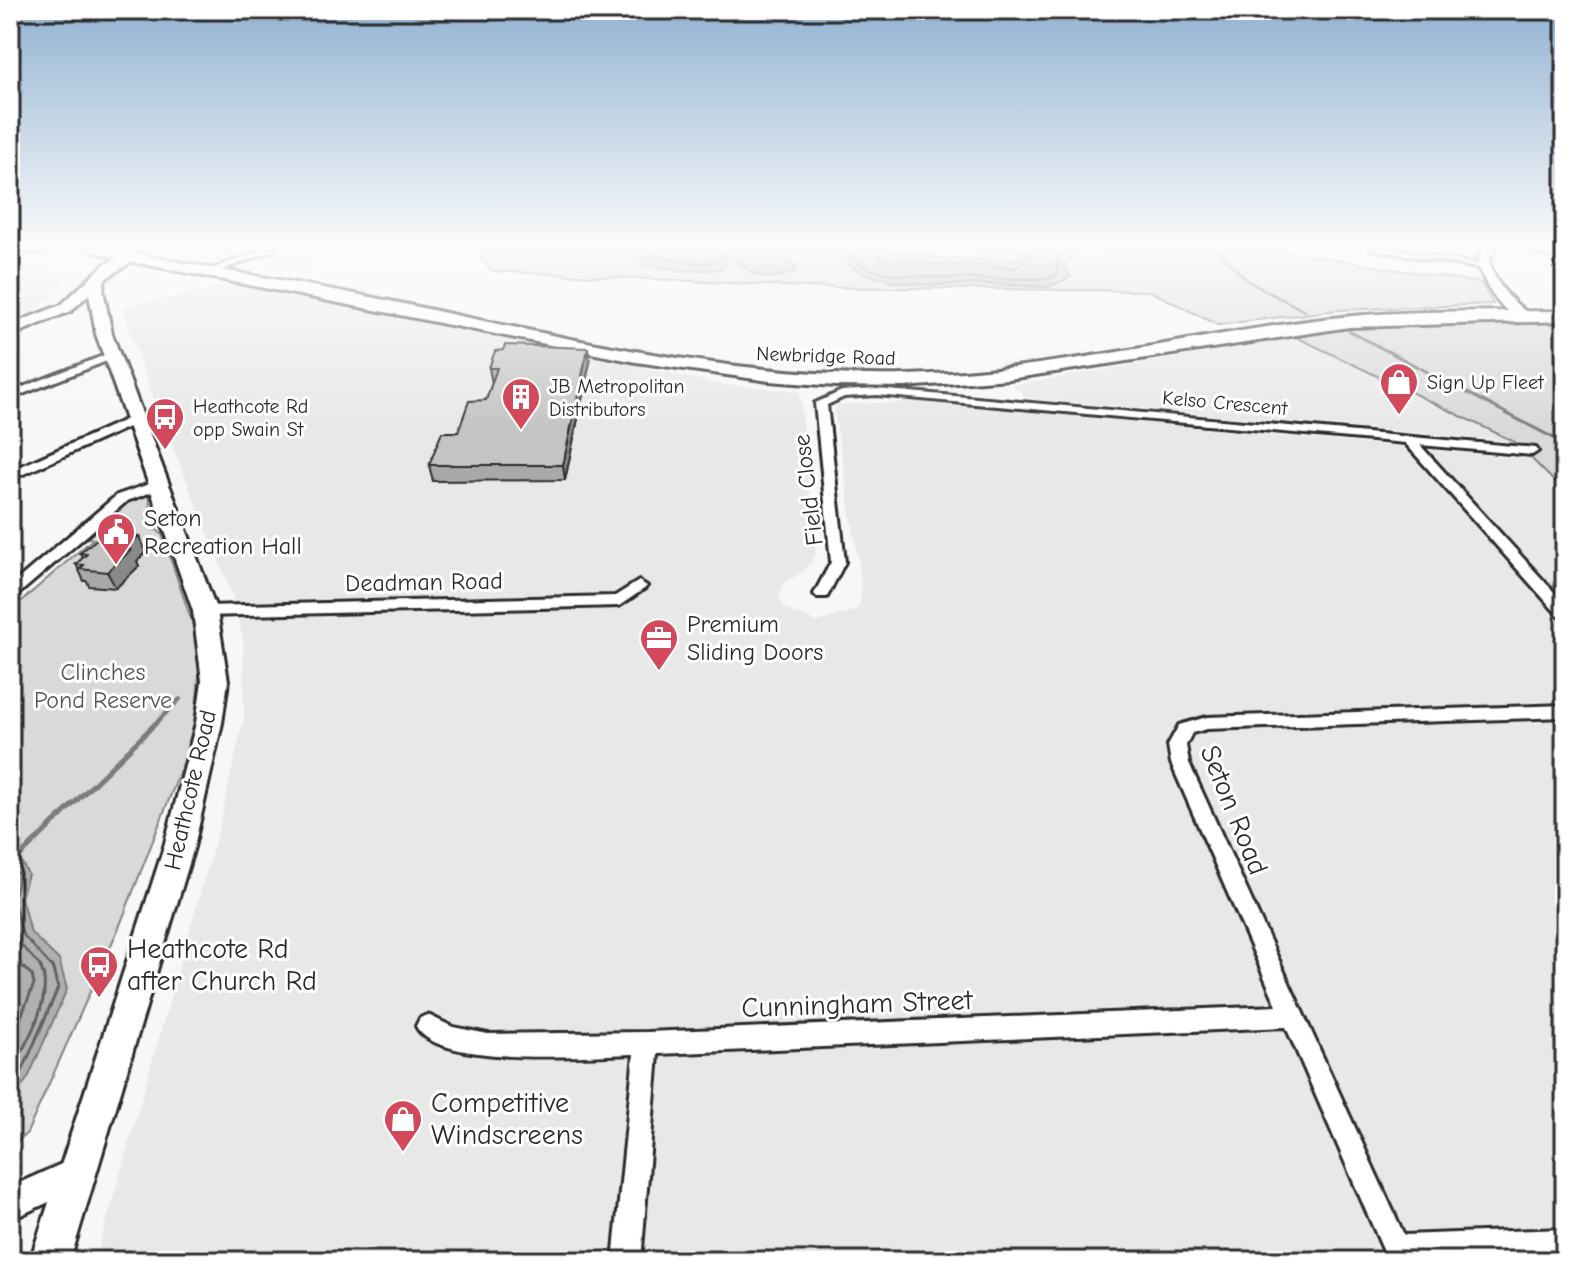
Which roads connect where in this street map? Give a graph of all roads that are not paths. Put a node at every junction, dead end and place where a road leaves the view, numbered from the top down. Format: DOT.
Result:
graph roads {
  1 [pos="70,308"];
  2 [pos="75,308"];
  3 [pos="428,308"];
  4 [pos="1515,308"];
  5 [pos="1565,309"];
  6 [pos="1519,313"];
  7 [pos="1565,316"];
  8 [pos="15,329"];
  9 [pos="113,355"];
  10 [pos="938,383"];
  11 [pos="10,396"];
  12 [pos="136,419"];
  13 [pos="1409,440"];
  14 [pos="1532,451"];
  15 [pos="10,476"];
  16 [pos="158,485"];
  17 [pos="35,573"];
  18 [pos="10,581"];
  19 [pos="639,586"];
  20 [pos="10,594"];
  21 [pos="822,594"];
  22 [pos="205,611"];
  23 [pos="1565,613"];
  24 [pos="1565,711"];
  25 [pos="1292,1016"];
  26 [pos="428,1026"];
  27 [pos="647,1043"];
  28 [pos="77,1173"];
  29 [pos="10,1204"];
  30 [pos="1565,1243"];
  31 [pos="1399,1255"];
  32 [pos="50,1261"];
  33 [pos="627,1261"];
  1 -- 8 [label="main road"];
  2 -- 9 [label="main road, Heathcote Road"];
  3 -- 10 [label="highway, Newbridge Road"];
  4 -- 6 [label="street"];
  5 -- 6 [label="highway, Newbridge Road"];
  6 -- 7 [label="highway, Newbridge Road"];
  6 -- 10 [label="highway, Newbridge Road"];
  9 -- 11 [label="street"];
  9 -- 12 [label="main road, Heathcote Road"];
  10 -- 13 [label="street, Kelso Crescent"];
  10 -- 21 [label="street, Field Close"];
  12 -- 15 [label="street"];
  12 -- 16 [label="main road, Heathcote Road"];
  13 -- 14 [label="street, Kelso Crescent"];
  13 -- 23 [label="street"];
  16 -- 17 [label="street"];
  16 -- 22 [label="main road, Heathcote Road"];
  17 -- 18 [label="street"];
  17 -- 20 [label="street"];
  19 -- 22 [label="street, Deadman Road"];
  22 -- 28 [label="main road, Heathcote Road"];
  24 -- 25 [label="street, Seton Road"];
  25 -- 27 [label="street, Cunningham Street"];
  25 -- 31 [label="street, Seton Road"];
  26 -- 27 [label="street, Cunningham Street"];
  27 -- 33 [label="street"];
  28 -- 29 [label="street"];
  28 -- 32 [label="main road, Heathcote Road"];
  30 -- 31 [label="street"];
}
